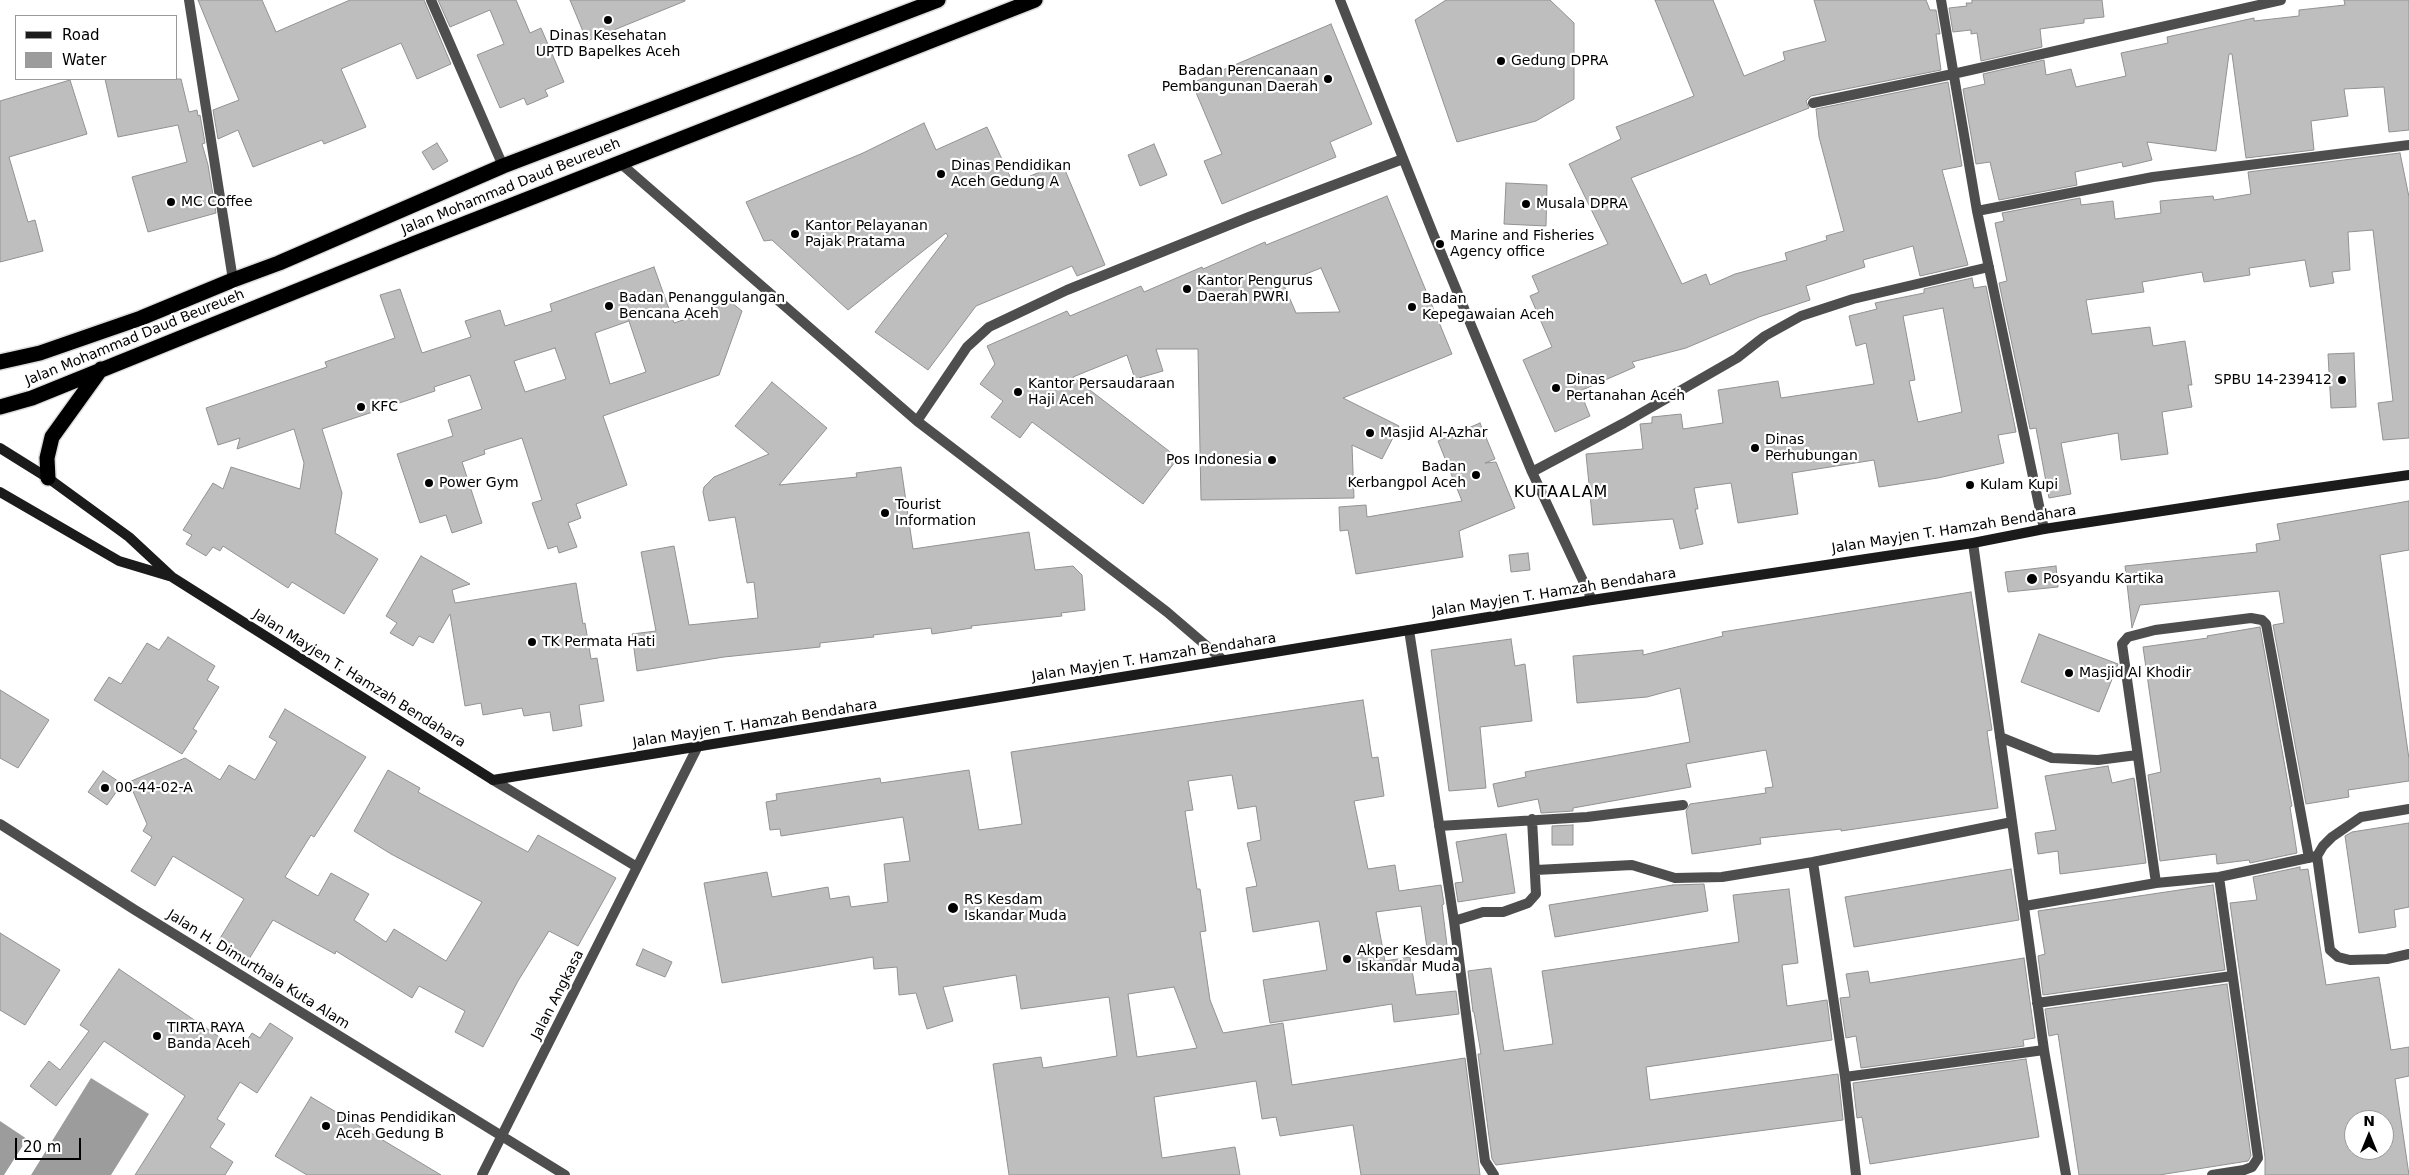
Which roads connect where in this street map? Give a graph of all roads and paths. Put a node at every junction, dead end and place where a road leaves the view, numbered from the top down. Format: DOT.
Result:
graph roads {
  1 [pos="189,0"];
  2 [pos="431,0"];
  3 [pos="938,0"];
  4 [pos="1035,0"];
  5 [pos="1340,0"];
  6 [pos="1941,0"];
  7 [pos="2281,0"];
  8 [pos="1953,74"];
  9 [pos="1813,103"];
  10 [pos="2409,145"];
  11 [pos="1403,159"];
  12 [pos="619,162"];
  13 [pos="503,166"];
  14 [pos="1977,211"];
  15 [pos="1989,267"];
  16 [pos="233,280"];
  17 [pos="0,362"];
  18 [pos="102,368"];
  19 [pos="0,407"];
  20 [pos="917,421"];
  21 [pos="0,448"];
  22 [pos="1532,472"];
  23 [pos="2409,475"];
  24 [pos="48,478"];
  25 [pos="0,492"];
  26 [pos="2044,529"];
  27 [pos="1973,543"];
  28 [pos="172,577"];
  29 [pos="1592,600"];
  30 [pos="1408,630"];
  31 [pos="1224,660"];
  32 [pos="2000,737"];
  33 [pos="696,748"];
  34 [pos="2137,755"];
  35 [pos="493,780"];
  36 [pos="1683,804"];
  37 [pos="2409,808"];
  38 [pos="1532,819"];
  39 [pos="2012,822"];
  40 [pos="0,824"];
  41 [pos="1439,826"];
  42 [pos="2313,857"];
  43 [pos="1813,862"];
  44 [pos="637,867"];
  45 [pos="1536,870"];
  46 [pos="2219,877"];
  47 [pos="2156,883"];
  48 [pos="2025,906"];
  49 [pos="1454,921"];
  50 [pos="2409,954"];
  51 [pos="2232,976"];
  52 [pos="2037,1003"];
  53 [pos="2044,1050"];
  54 [pos="1845,1077"];
  55 [pos="503,1136"];
  56 [pos="482,1175"];
  57 [pos="565,1175"];
  58 [pos="1494,1175"];
  59 [pos="1856,1175"];
  60 [pos="2066,1175"];
  61 [pos="2212,1175"];
  1 -- 16 [label="street"];
  2 -- 13 [label="street"];
  3 -- 13 [label="highway, Jalan Mohammad Daud Beureueh"];
  4 -- 12 [label="highway, Jalan Mohammad Daud Beureueh"];
  5 -- 11 [label="street"];
  6 -- 8 [label="street"];
  7 -- 8 [label="street"];
  8 -- 9 [label="street"];
  8 -- 14 [label="street"];
  10 -- 14 [label="street"];
  11 -- 20 [label="street"];
  11 -- 22 [label="street"];
  12 -- 18 [label="highway, Jalan Mohammad Daud Beureueh"];
  12 -- 20 [label="street"];
  13 -- 16 [label="highway, Jalan Mohammad Daud Beureueh"];
  14 -- 15 [label="street"];
  15 -- 22 [label="street"];
  15 -- 26 [label="street"];
  16 -- 17 [label="highway, Jalan Mohammad Daud Beureueh"];
  18 -- 19 [label="highway, Jalan Mohammad Daud Beureueh"];
  18 -- 24 [label="highway"];
  20 -- 31 [label="street"];
  21 -- 24 [label="street, Jalan Mayjen T. Hamzah Bendahara"];
  22 -- 29 [label="street"];
  23 -- 26 [label="street, Jalan Mayjen T. Hamzah Bendahara"];
  24 -- 28 [label="street, Jalan Mayjen T. Hamzah Bendahara"];
  25 -- 28 [label="street"];
  26 -- 27 [label="street, Jalan Mayjen T. Hamzah Bendahara"];
  27 -- 29 [label="street, Jalan Mayjen T. Hamzah Bendahara"];
  27 -- 32 [label="street"];
  28 -- 35 [label="street, Jalan Mayjen T. Hamzah Bendahara"];
  29 -- 30 [label="street, Jalan Mayjen T. Hamzah Bendahara"];
  30 -- 31 [label="street, Jalan Mayjen T. Hamzah Bendahara"];
  30 -- 41 [label="street"];
  31 -- 33 [label="street, Jalan Mayjen T. Hamzah Bendahara"];
  32 -- 34 [label="street"];
  32 -- 39 [label="street"];
  33 -- 35 [label="street, Jalan Mayjen T. Hamzah Bendahara"];
  33 -- 44 [label="street, Jalan Angkasa"];
  34 -- 42 [label="street"];
  34 -- 47 [label="street"];
  35 -- 44 [label="street"];
  36 -- 38 [label="street"];
  37 -- 42 [label="street"];
  38 -- 41 [label="street"];
  38 -- 45 [label="street"];
  39 -- 43 [label="street"];
  39 -- 48 [label="street"];
  40 -- 55 [label="street, Jalan H. Dimurthala Kuta Alam"];
  41 -- 49 [label="street"];
  42 -- 46 [label="street"];
  42 -- 50 [label="street"];
  43 -- 45 [label="street"];
  43 -- 54 [label="street"];
  44 -- 55 [label="street, Jalan Angkasa"];
  45 -- 49 [label="street"];
  46 -- 47 [label="street"];
  46 -- 51 [label="street"];
  47 -- 48 [label="street"];
  48 -- 52 [label="street"];
  49 -- 58 [label="street"];
  51 -- 52 [label="street"];
  51 -- 61 [label="street"];
  52 -- 53 [label="street"];
  53 -- 54 [label="street"];
  53 -- 60 [label="street"];
  54 -- 59 [label="street"];
  55 -- 56 [label="street, Jalan Angkasa"];
  55 -- 57 [label="street, Jalan H. Dimurthala Kuta Alam"];
}
